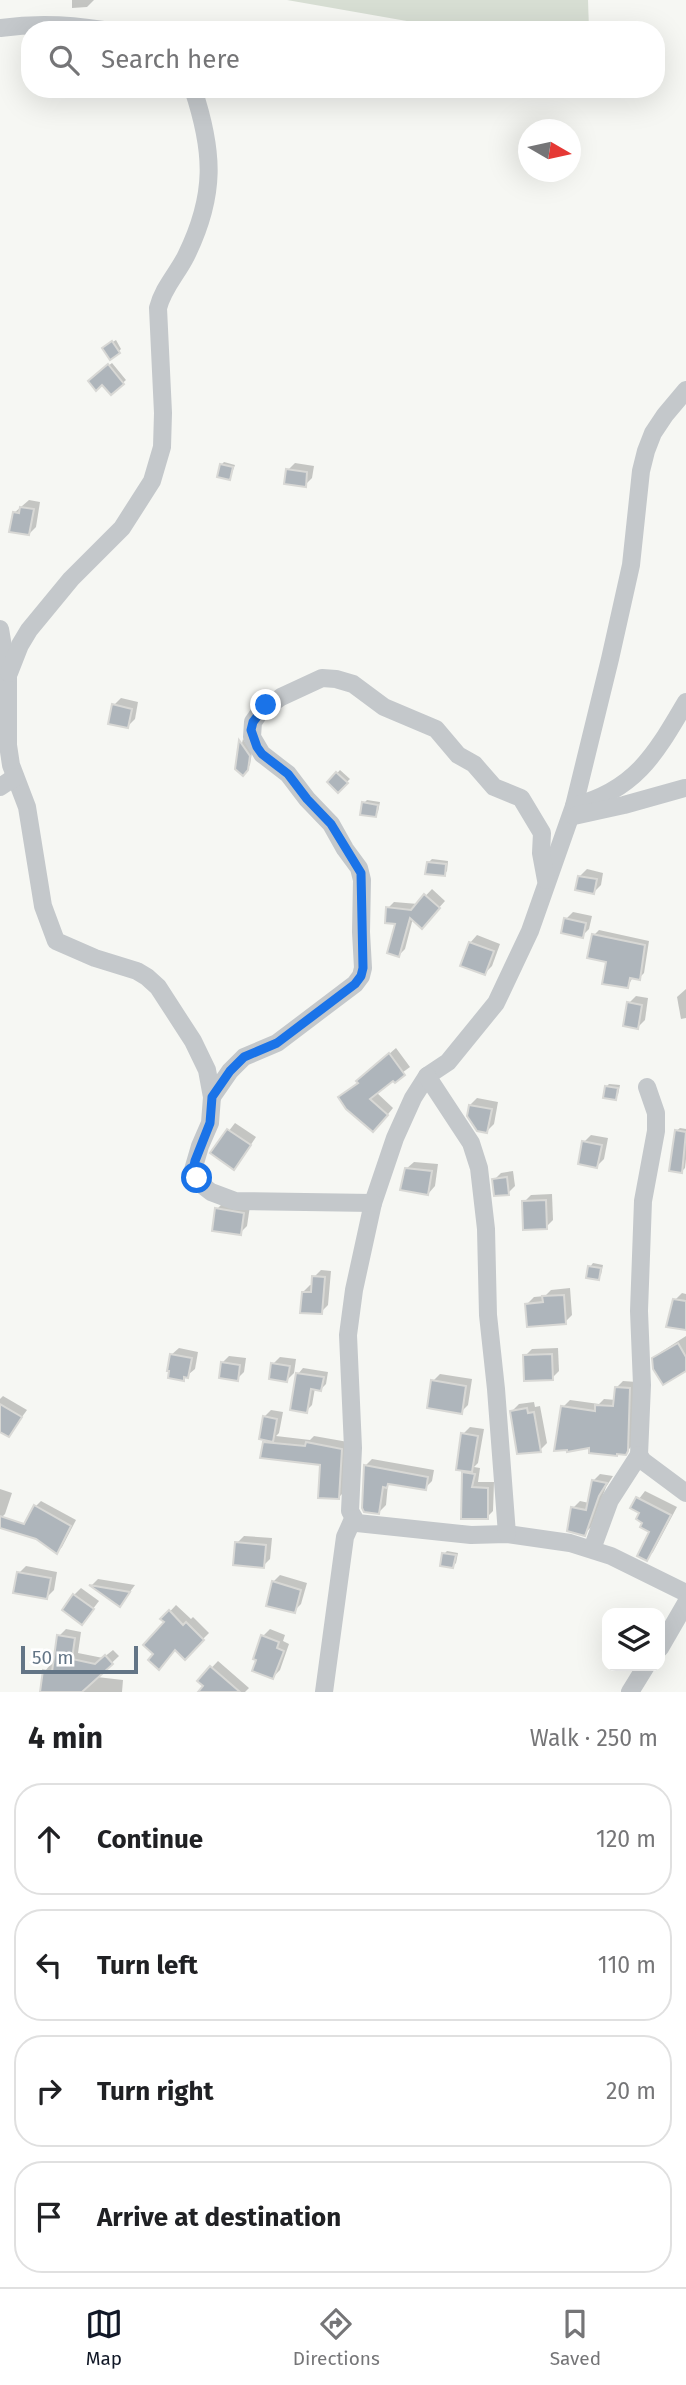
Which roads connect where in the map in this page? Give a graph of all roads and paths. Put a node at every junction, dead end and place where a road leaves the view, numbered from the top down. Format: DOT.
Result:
graph roads {
  1 [pos="21,25"];
  2 [pos="0,28"];
  3 [pos="195,98"];
  4 [pos="686,390"];
  5 [pos="0,629"];
  6 [pos="8,676"];
  7 [pos="5,698"];
  8 [pos="686,702"];
  9 [pos="7,782"];
  10 [pos="685,788"];
  11 [pos="572,811"];
  12 [pos="547,883"];
  13 [pos="427,1076"];
  14 [pos="647,1087"];
  15 [pos="212,1097"];
  16 [pos="373,1203"];
  17 [pos="639,1455"];
  18 [pos="686,1493"];
  19 [pos="353,1520"];
  20 [pos="507,1534"];
  21 [pos="592,1549"];
  22 [pos="686,1593"];
  23 [pos="686,1603"];
  24 [pos="665,1639"];
  25 [pos="643,1671"];
  26 [pos="324,1692"];
  27 [pos="630,1692"];
  1 -- 2 [label="street"];
  3 -- 6 [label="street"];
  4 -- 11 [label="street"];
  5 -- 6 [label="street"];
  6 -- 7 [label="street"];
  7 -- 9 [label="street"];
  8 -- 11 [label="street"];
  9 -- 15 [label="street"];
  10 -- 11 [label="street"];
  11 -- 12 [label="street"];
  12 -- 13 [label="street"];
  12 -- 15 [label="street"];
  13 -- 16 [label="street"];
  13 -- 20 [label="street"];
  14 -- 17 [label="street"];
  15 -- 16 [label="street"];
  16 -- 19 [label="street"];
  17 -- 18 [label="street"];
  17 -- 21 [label="street"];
  19 -- 20 [label="street"];
  19 -- 26 [label="street"];
  20 -- 21 [label="street"];
  21 -- 22 [label="street"];
  23 -- 24 [label="street"];
  25 -- 27 [label="street"];
}
